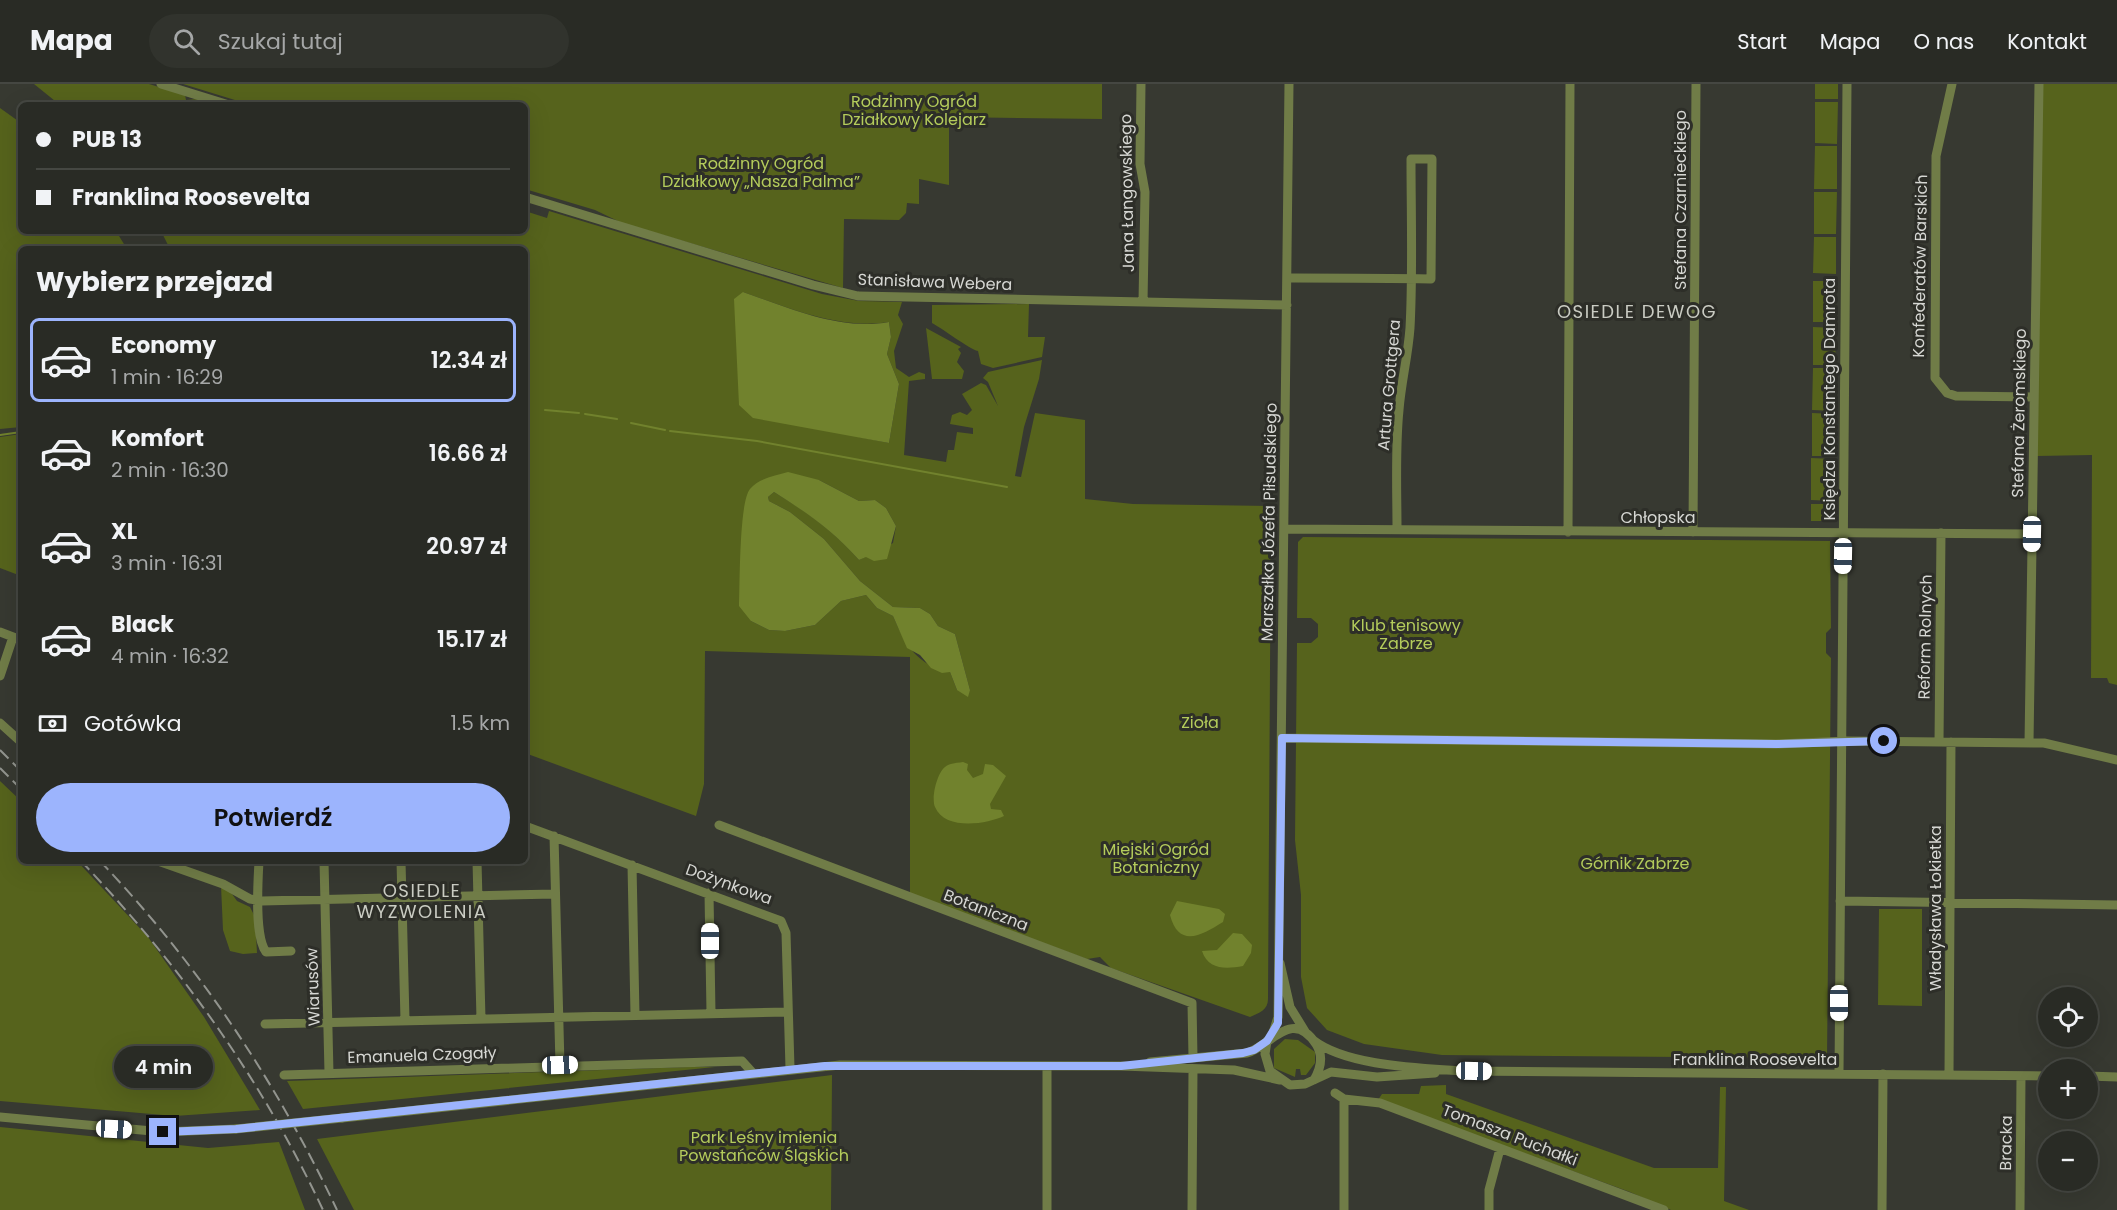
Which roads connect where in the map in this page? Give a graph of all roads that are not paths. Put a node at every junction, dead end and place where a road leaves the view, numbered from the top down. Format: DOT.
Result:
graph roads {
  1 [pos="161,84"];
  2 [pos="1141,84"];
  3 [pos="1289,84"];
  4 [pos="1570,84"];
  5 [pos="1696,84"];
  6 [pos="1847,84"];
  7 [pos="1952,84"];
  8 [pos="2039,84"];
  9 [pos="219,102"];
  10 [pos="528,197"];
  11 [pos="1287,278"];
  12 [pos="1411,279"];
  13 [pos="1143,302"];
  14 [pos="1287,304"];
  15 [pos="2034,397"];
  16 [pos="1284,529"];
  17 [pos="1397,529"];
  18 [pos="1568,532"];
  19 [pos="1693,532"];
  20 [pos="1843,533"];
  21 [pos="1941,533"];
  22 [pos="2032,534"];
  23 [pos="0,632"];
  24 [pos="17,639"];
  25 [pos="0,676"];
  26 [pos="0,723"];
  27 [pos="1282,738"];
  28 [pos="18,739"];
  29 [pos="1841,741"];
  30 [pos="1939,742"];
  31 [pos="1951,742"];
  32 [pos="2029,743"];
  33 [pos="2117,760"];
  34 [pos="719,825"];
  35 [pos="528,827"];
  36 [pos="554,836"];
  37 [pos="168,864"];
  38 [pos="259,864"];
  39 [pos="324,864"];
  40 [pos="401,864"];
  41 [pos="477,864"];
  42 [pos="632,865"];
  43 [pos="709,893"];
  44 [pos="554,894"];
  45 [pos="478,896"];
  46 [pos="402,898"];
  47 [pos="255,900"];
  48 [pos="325,900"];
  49 [pos="1840,901"];
  50 [pos="1950,903"];
  51 [pos="2117,905"];
  52 [pos="291,951"];
  53 [pos="1279,960"];
  54 [pos="788,1012"];
  55 [pos="711,1013"];
  56 [pos="635,1015"];
  57 [pos="559,1017"];
  58 [pos="481,1018"];
  59 [pos="405,1020"];
  60 [pos="329,1023"];
  61 [pos="265,1024"];
  62 [pos="1310,1036"];
  63 [pos="1269,1039"];
  64 [pos="1193,1057"];
  65 [pos="560,1065"];
  66 [pos="1047,1065"];
  67 [pos="1121,1066"];
  68 [pos="790,1068"];
  69 [pos="1193,1069"];
  70 [pos="1461,1071"];
  71 [pos="752,1072"];
  72 [pos="330,1073"];
  73 [pos="284,1074"];
  74 [pos="1839,1074"];
  75 [pos="1883,1074"];
  76 [pos="1949,1075"];
  77 [pos="2021,1076"];
  78 [pos="2038,1076"];
  79 [pos="2098,1076"];
  80 [pos="2117,1077"];
  81 [pos="1280,1080"];
  82 [pos="1314,1080"];
  83 [pos="1335,1093"];
  84 [pos="1344,1099"];
  85 [pos="0,1117"];
  86 [pos="1500,1149"];
  87 [pos="1047,1210"];
  88 [pos="1192,1210"];
  89 [pos="1344,1210"];
  90 [pos="1489,1210"];
  91 [pos="1664,1210"];
  92 [pos="1882,1210"];
  93 [pos="2020,1210"];
  1 -- 9 [label="street"];
  2 -- 13 [label="street, Jana Łangowskiego"];
  3 -- 11 [label="street, Marszałka Józefa Piłsudskiego"];
  4 -- 18 [label="street"];
  5 -- 19 [label="street, Stefana Czarnieckiego"];
  6 -- 20 [label="street, Księdza Konstantego Damrota"];
  7 -- 15 [label="street, Konfederatów Barskich"];
  8 -- 15 [label="street, Stefana Żeromskiego"];
  10 -- 13 [label="street, Stanisława Webera"];
  11 -- 12 [label="street"];
  11 -- 14 [label="street, Marszałka Józefa Piłsudskiego"];
  12 -- 12 [label="street, Artura Grottgera"];
  12 -- 17 [label="street, Artura Grottgera"];
  13 -- 14 [label="street, Stanisława Webera"];
  14 -- 16 [label="street, Marszałka Józefa Piłsudskiego"];
  15 -- 22 [label="street, Stefana Żeromskiego"];
  16 -- 17 [label="street, Chłopska"];
  16 -- 27 [label="street, Marszałka Józefa Piłsudskiego"];
  17 -- 18 [label="street, Chłopska"];
  18 -- 19 [label="street, Chłopska"];
  19 -- 20 [label="street, Chłopska"];
  20 -- 21 [label="street, Chłopska"];
  20 -- 29 [label="street, Księdza Konstantego Damrota"];
  21 -- 22 [label="street, Chłopska"];
  21 -- 30 [label="street, Reform Rolnych"];
  22 -- 32 [label="street, Stefana Żeromskiego"];
  23 -- 24 [label="street"];
  24 -- 25 [label="street"];
  26 -- 28 [label="street"];
  27 -- 29 [label="street"];
  27 -- 53 [label="street, Marszałka Józefa Piłsudskiego"];
  29 -- 30 [label="street"];
  29 -- 49 [label="street, Księdza Konstantego Damrota"];
  30 -- 31 [label="street"];
  31 -- 32 [label="street"];
  31 -- 50 [label="street, Władysława Łokietka"];
  32 -- 33 [label="street"];
  34 -- 64 [label="street, Botaniczna"];
  35 -- 36 [label="street, Dożynkowa"];
  36 -- 42 [label="street, Dożynkowa"];
  36 -- 44 [label="street"];
  37 -- 47 [label="street"];
  38 -- 47 [label="street, Wiarusów"];
  39 -- 48 [label="street, Wiarusów"];
  40 -- 46 [label="street"];
  41 -- 45 [label="street"];
  42 -- 43 [label="street, Dożynkowa"];
  42 -- 56 [label="street"];
  43 -- 54 [label="street, Dożynkowa"];
  43 -- 55 [label="street"];
  44 -- 45 [label="street"];
  44 -- 57 [label="street"];
  45 -- 46 [label="street"];
  45 -- 58 [label="street"];
  46 -- 48 [label="street"];
  46 -- 59 [label="street"];
  47 -- 48 [label="street"];
  47 -- 52 [label="street, Wiarusów"];
  48 -- 60 [label="street, Wiarusów"];
  49 -- 50 [label="street"];
  49 -- 74 [label="street, Księdza Konstantego Damrota"];
  50 -- 51 [label="street"];
  50 -- 76 [label="street, Władysława Łokietka"];
  53 -- 62 [label="street, Marszałka Józefa Piłsudskiego"];
  53 -- 63 [label="street, Marszałka Józefa Piłsudskiego"];
  54 -- 55 [label="street, Emanuela Czogały"];
  54 -- 68 [label="street, Dożynkowa"];
  55 -- 56 [label="street, Emanuela Czogały"];
  56 -- 57 [label="street, Emanuela Czogały"];
  57 -- 58 [label="street, Emanuela Czogały"];
  57 -- 65 [label="street"];
  58 -- 59 [label="street, Emanuela Czogały"];
  59 -- 60 [label="street, Emanuela Czogały"];
  60 -- 61 [label="street, Emanuela Czogały"];
  60 -- 72 [label="street, Wiarusów"];
  62 -- 63 [label="street"];
  62 -- 70 [label="street, Franklina Roosevelta"];
  62 -- 82 [label="street"];
  63 -- 64 [label="street"];
  63 -- 81 [label="street"];
  64 -- 67 [label="street"];
  65 -- 71 [label="street, Emanuela Czogały"];
  65 -- 72 [label="street, Emanuela Czogały"];
  66 -- 67 [label="street"];
  66 -- 68 [label="street"];
  66 -- 87 [label="street"];
  67 -- 69 [label="street"];
  68 -- 71 [label="street"];
  69 -- 81 [label="street"];
  69 -- 88 [label="street"];
  70 -- 74 [label="street, Franklina Roosevelta"];
  70 -- 82 [label="street, Franklina Roosevelta"];
  71 -- 85 [label="street, bridge"];
  72 -- 73 [label="street, Emanuela Czogały"];
  74 -- 75 [label="street, Franklina Roosevelta"];
  75 -- 76 [label="street, Franklina Roosevelta"];
  75 -- 92 [label="street"];
  76 -- 77 [label="street, Franklina Roosevelta"];
  77 -- 78 [label="street, Franklina Roosevelta"];
  77 -- 93 [label="street, Bracka"];
  79 -- 80 [label="street"];
  81 -- 82 [label="street"];
  83 -- 84 [label="street"];
  84 -- 86 [label="street, Tomasza Puchałki"];
  84 -- 89 [label="street"];
  86 -- 90 [label="street"];
  86 -- 91 [label="street, Tomasza Puchałki"];
}
